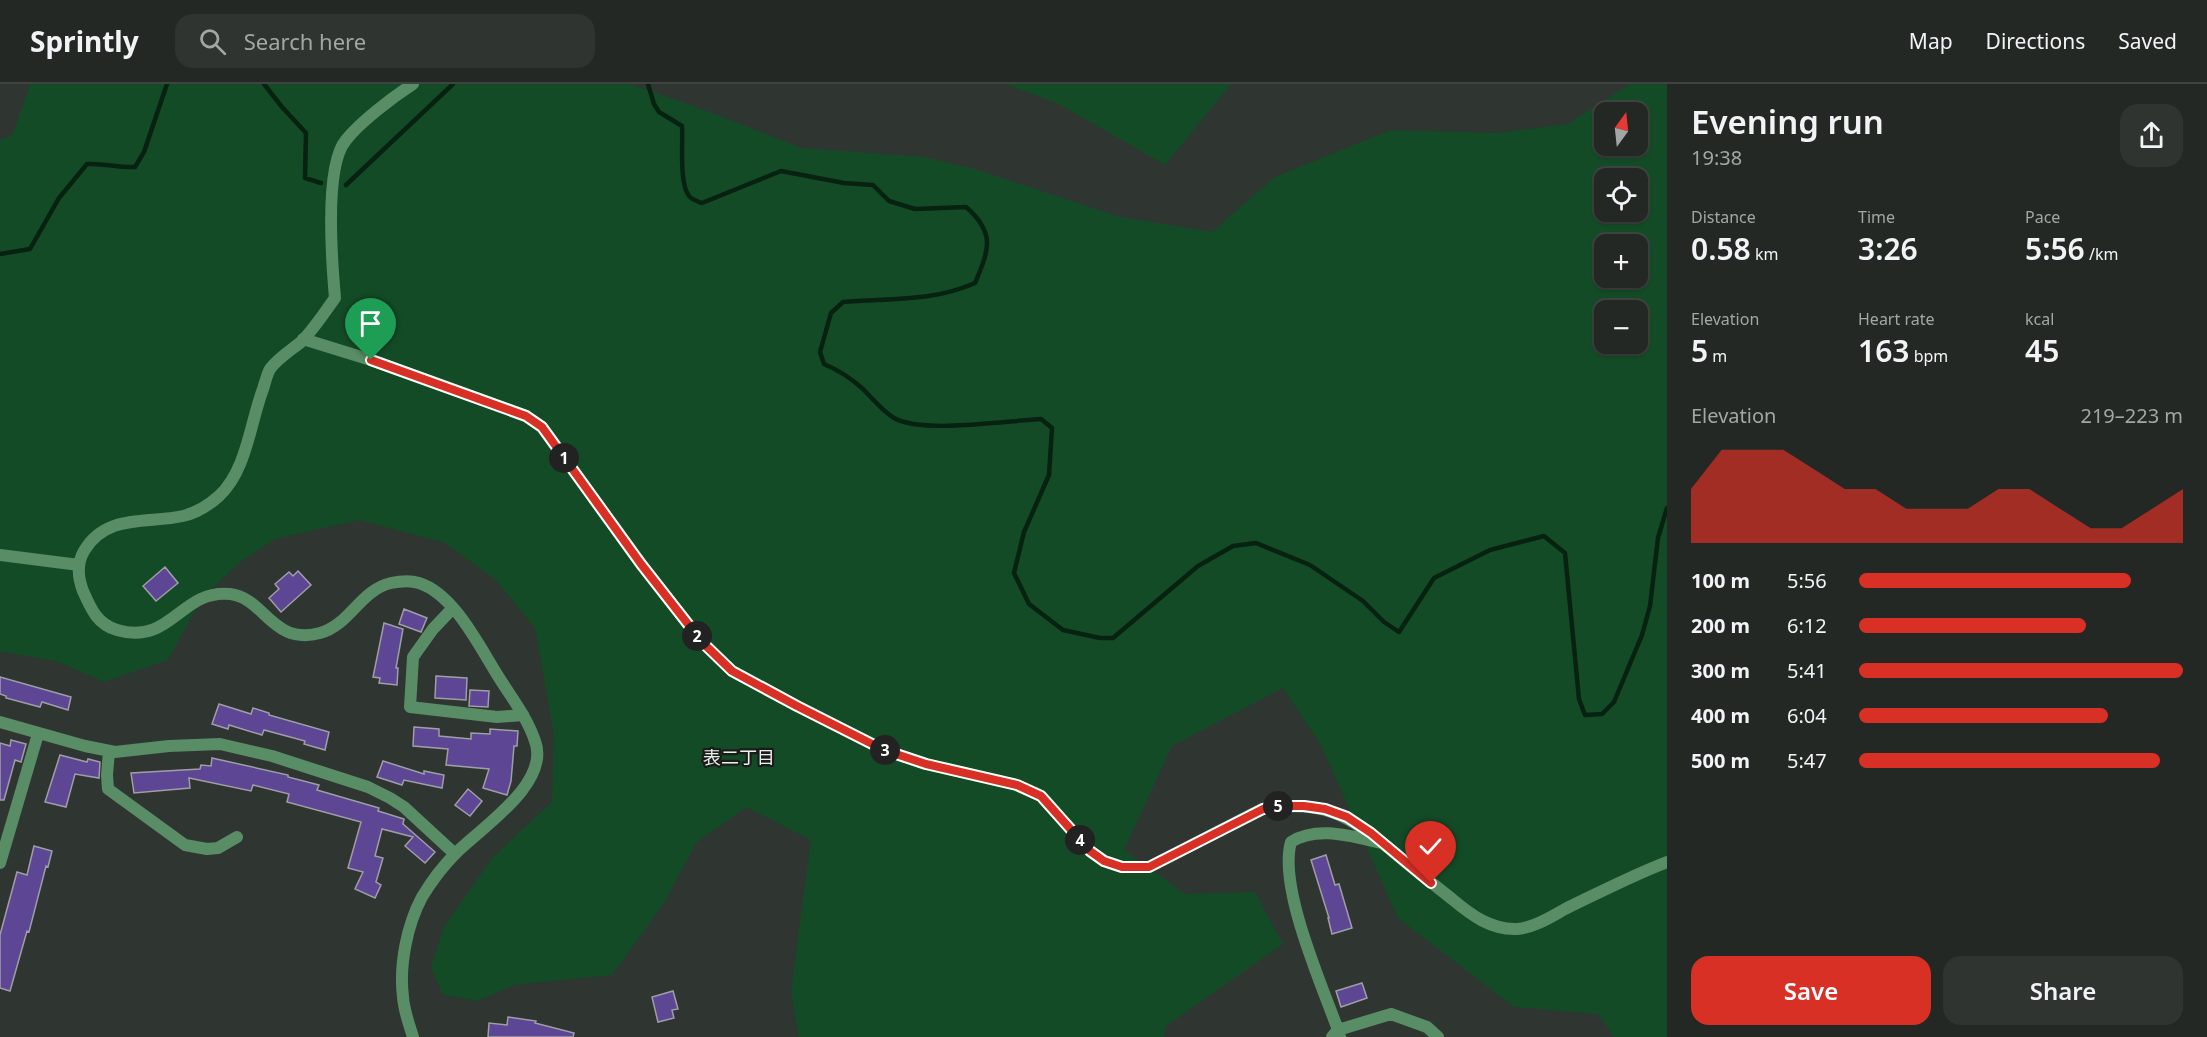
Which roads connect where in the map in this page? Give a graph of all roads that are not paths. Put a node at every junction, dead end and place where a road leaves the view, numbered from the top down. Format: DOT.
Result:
graph roads {
  1 [pos="413,84"];
  2 [pos="303,339"];
  3 [pos="0,555"];
  4 [pos="79,564"];
  5 [pos="452,609"];
  6 [pos="523,715"];
  7 [pos="0,722"];
  8 [pos="38,734"];
  9 [pos="109,751"];
  10 [pos="237,837"];
  11 [pos="1383,843"];
  12 [pos="455,854"];
  13 [pos="1667,862"];
  14 [pos="0,864"];
  15 [pos="1337,1035"];
  16 [pos="413,1037"];
  17 [pos="1438,1037"];
  1 -- 2 [label="street"];
  2 -- 4 [label="street"];
  2 -- 11 [label="street"];
  3 -- 4 [label="street"];
  4 -- 5 [label="street"];
  5 -- 6 [label="street"];
  5 -- 6 [label="street"];
  6 -- 12 [label="street"];
  7 -- 8 [label="street"];
  8 -- 9 [label="street"];
  8 -- 14 [label="street"];
  9 -- 10 [label="street"];
  9 -- 12 [label="street"];
  11 -- 13 [label="street"];
  11 -- 15 [label="street"];
  12 -- 16 [label="street"];
  15 -- 17 [label="street"];
}
